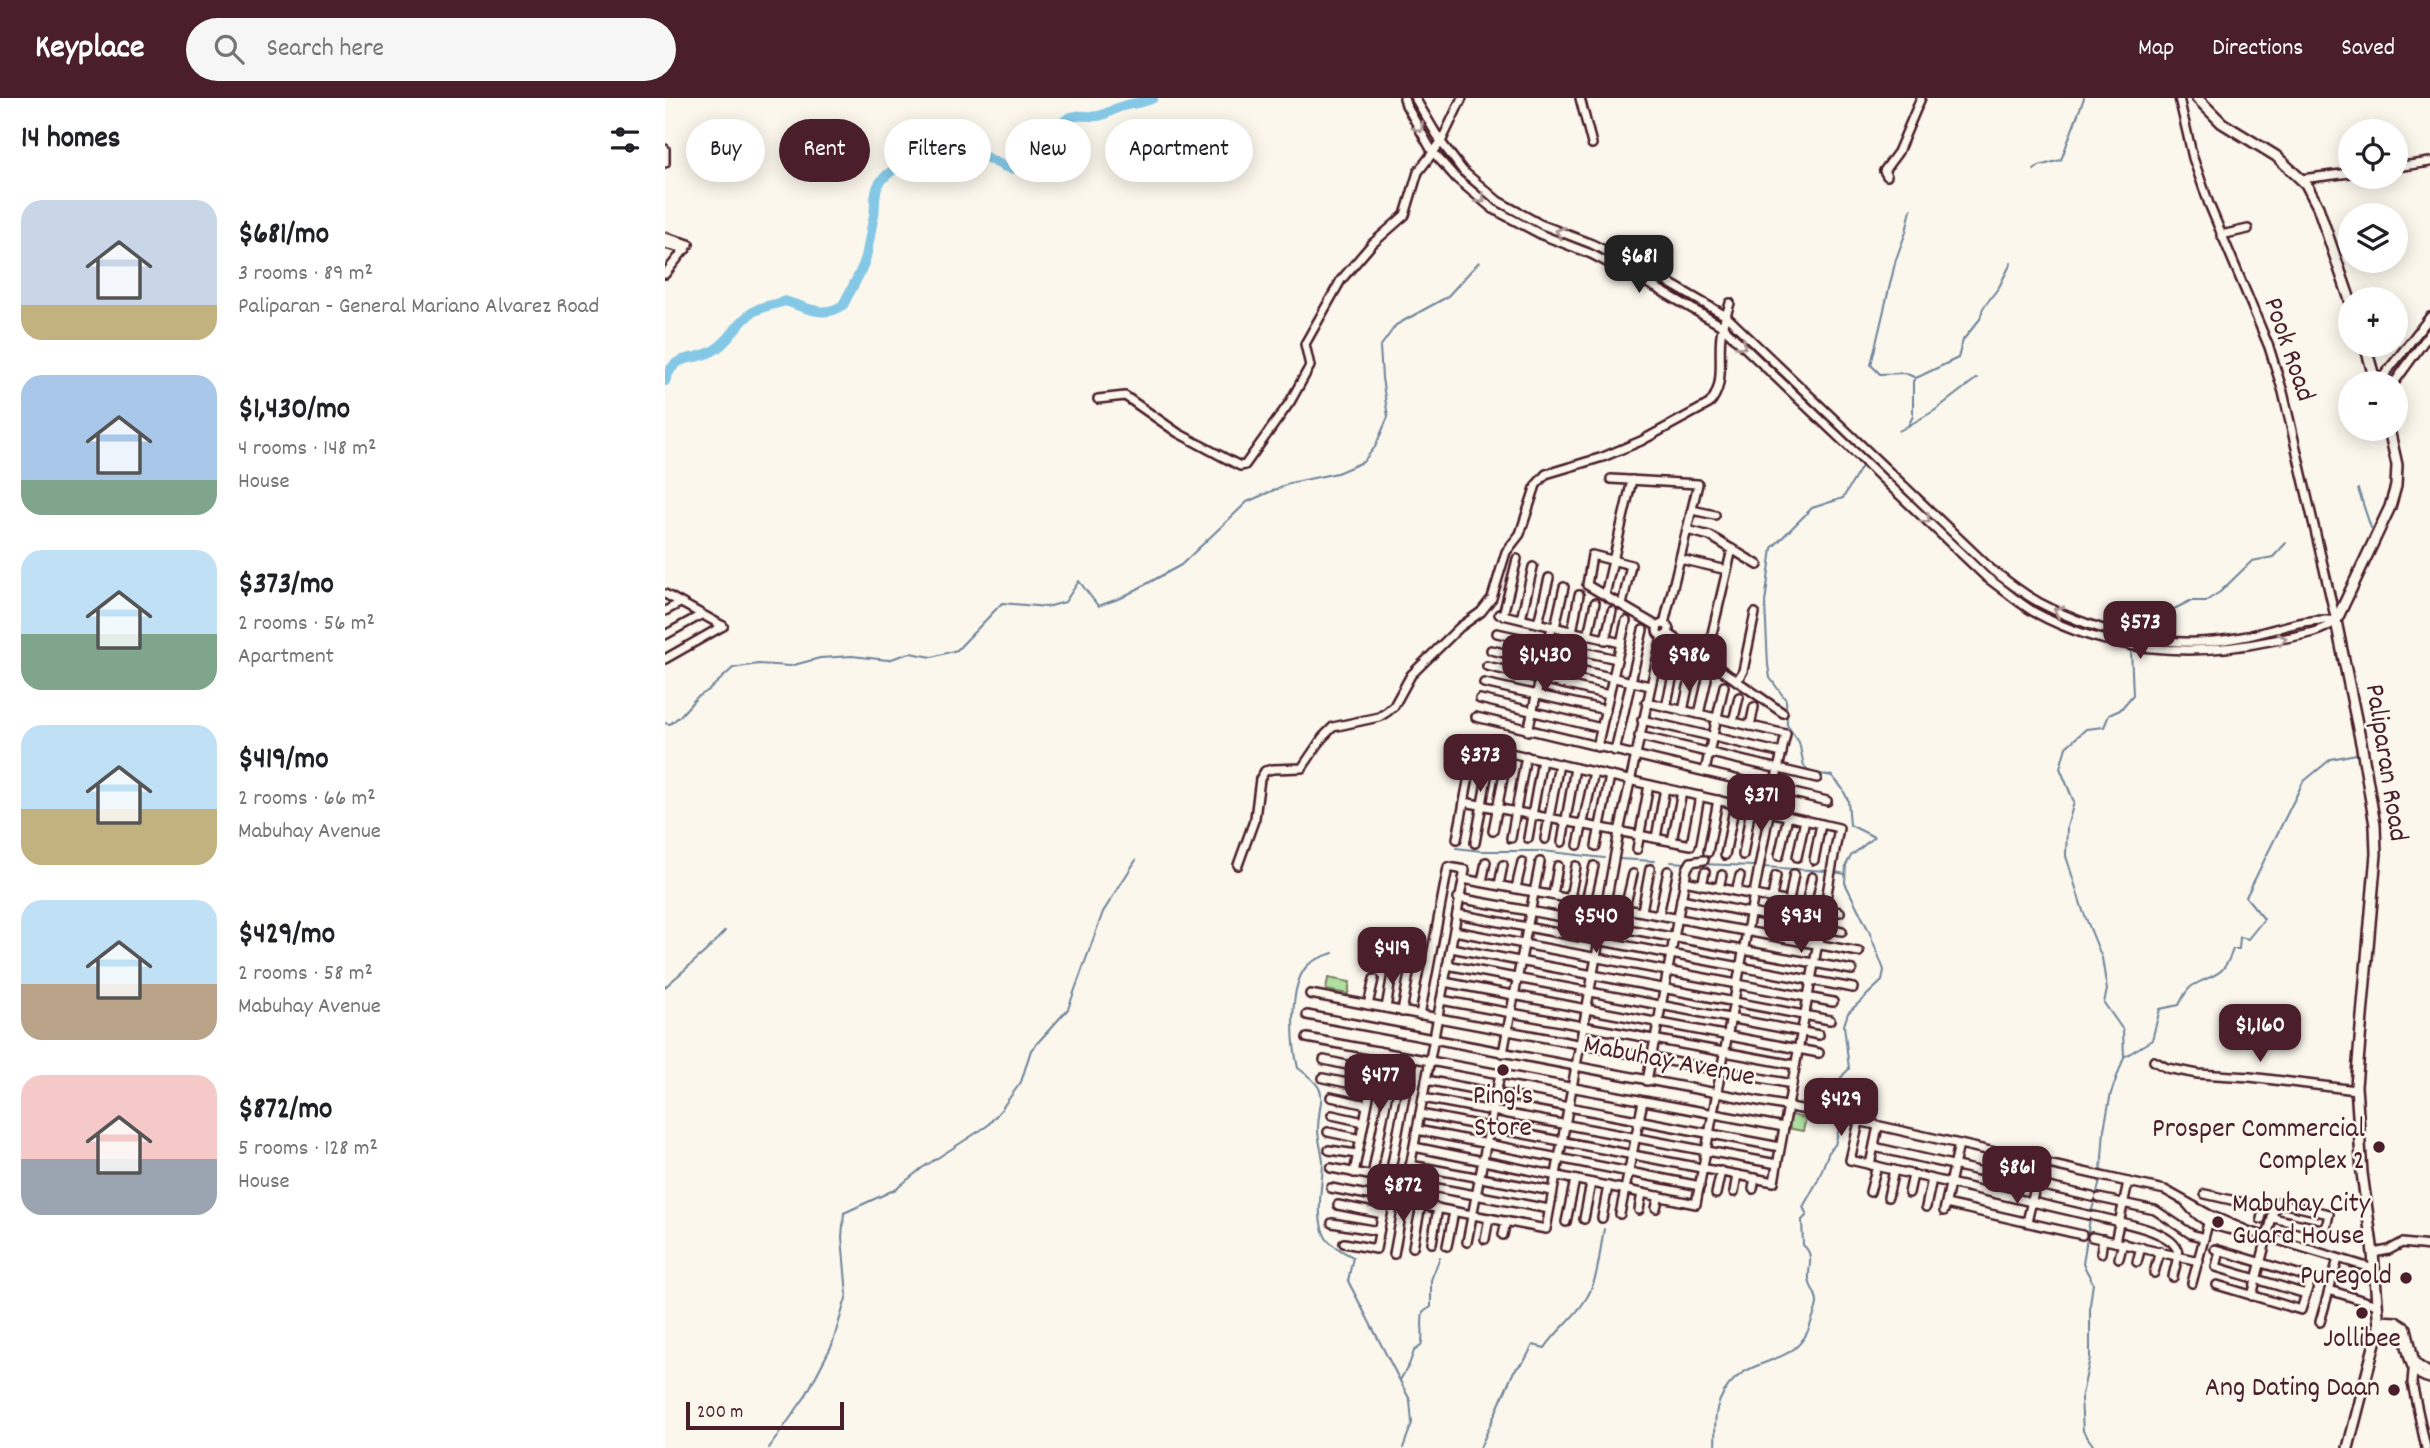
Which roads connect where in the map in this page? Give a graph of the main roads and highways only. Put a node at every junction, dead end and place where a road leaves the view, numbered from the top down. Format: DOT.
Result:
graph roads {
  1 [pos="2197,98"];
  2 [pos="2346,287"];
  3 [pos="2392,441"];
  4 [pos="2379,1323"];
  5 [pos="2348,1448"];
  6 [pos="2354,1448"];
  1 -- 2 [label="main road"];
  3 -- 4 [label="main road, Paliparan Road"];
  4 -- 5 [label="main road, Paliparan Road"];
  4 -- 6 [label="main road, Paliparan Road"];
}
